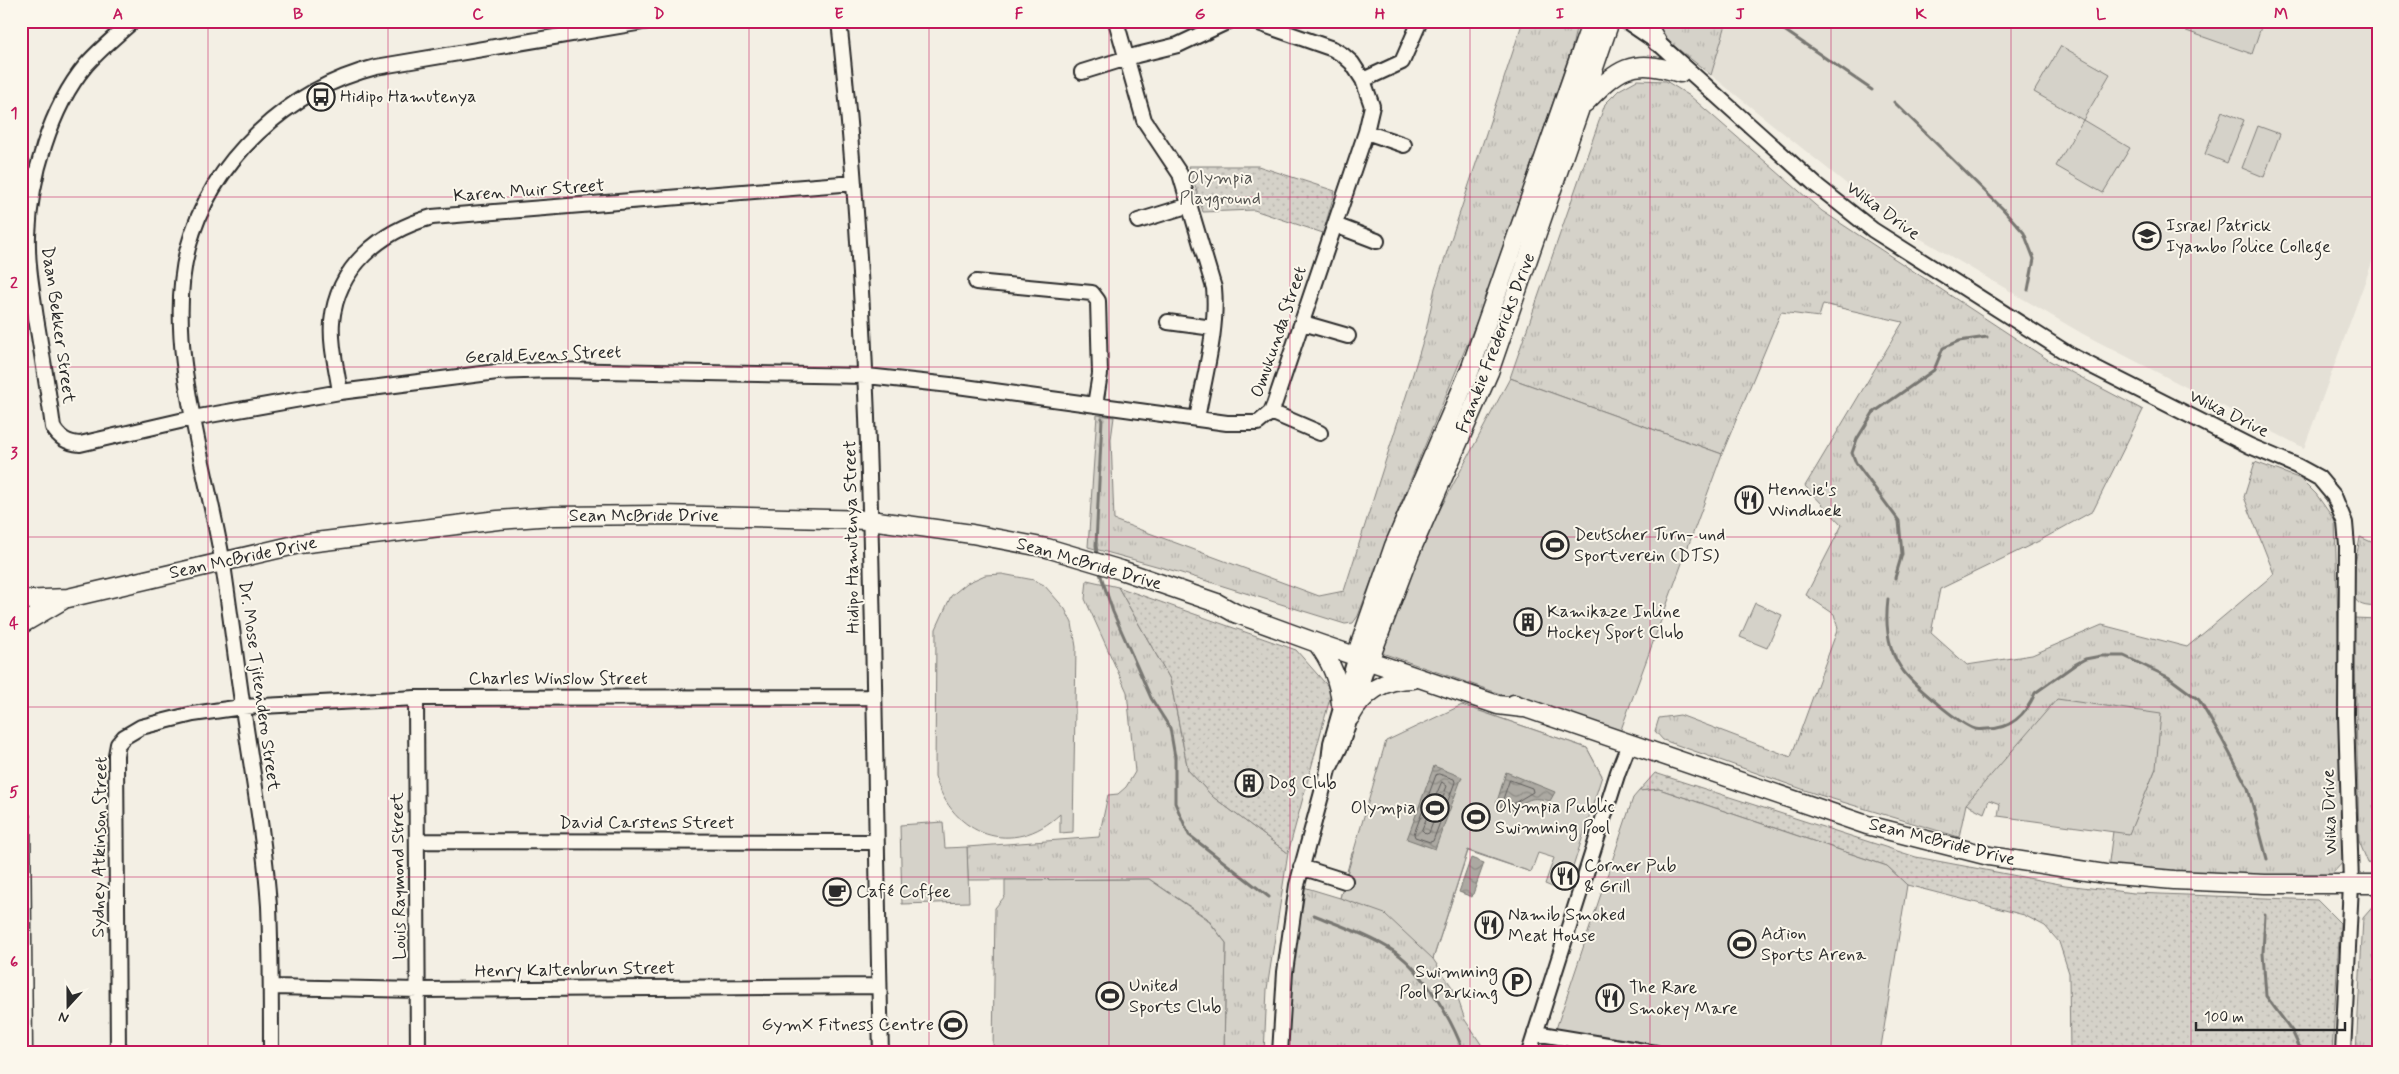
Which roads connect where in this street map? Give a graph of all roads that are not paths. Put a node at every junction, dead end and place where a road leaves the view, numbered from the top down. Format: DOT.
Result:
graph roads {
  1 [pos="133,21"];
  2 [pos="650,21"];
  3 [pos="839,21"];
  4 [pos="1116,21"];
  5 [pos="1229,21"];
  6 [pos="1253,21"];
  7 [pos="1420,21"];
  8 [pos="1592,21"];
  9 [pos="1610,21"];
  10 [pos="1613,21"];
  11 [pos="1626,21"];
  12 [pos="1645,21"];
  13 [pos="1656,42"];
  14 [pos="1127,59"];
  15 [pos="1082,72"];
  16 [pos="1680,73"];
  17 [pos="1363,80"];
  18 [pos="1581,108"];
  19 [pos="1366,132"];
  20 [pos="1404,145"];
  21 [pos="1780,153"];
  22 [pos="854,183"];
  23 [pos="1190,204"];
  24 [pos="1138,221"];
  25 [pos="1335,225"];
  26 [pos="1377,241"];
  27 [pos="976,282"];
  28 [pos="1168,322"];
  29 [pos="1303,323"];
  30 [pos="1213,328"];
  31 [pos="1348,336"];
  32 [pos="867,376"];
  33 [pos="340,392"];
  34 [pos="1095,405"];
  35 [pos="1271,412"];
  36 [pos="193,418"];
  37 [pos="1197,419"];
  38 [pos="1320,433"];
  39 [pos="870,520"];
  40 [pos="222,562"];
  41 [pos="68,598"];
  42 [pos="21,600"];
  43 [pos="1217,603"];
  44 [pos="21,608"];
  45 [pos="22,625"];
  46 [pos="1317,643"];
  47 [pos="1364,654"];
  48 [pos="1421,679"];
  49 [pos="874,697"];
  50 [pos="416,698"];
  51 [pos="242,706"];
  52 [pos="1523,708"];
  53 [pos="1346,711"];
  54 [pos="1630,744"];
  55 [pos="21,819"];
  56 [pos="417,841"];
  57 [pos="876,842"];
  58 [pos="1301,867"];
  59 [pos="1344,881"];
  60 [pos="2351,884"];
  61 [pos="2378,884"];
  62 [pos="879,986"];
  63 [pos="272,988"];
  64 [pos="419,990"];
  65 [pos="1535,1033"];
  66 [pos="23,1053"];
  67 [pos="118,1053"];
  68 [pos="271,1053"];
  69 [pos="418,1053"];
  70 [pos="880,1053"];
  71 [pos="1280,1053"];
  72 [pos="1528,1053"];
  73 [pos="1656,1053"];
  74 [pos="2343,1053"];
  1 -- 36 [label="street, Daan Bekker Street"];
  2 -- 36 [label="street, Dr. Mose Tjitendero Street"];
  3 -- 22 [label="street, Hidipo Hamutenya Street"];
  4 -- 14 [label="street"];
  5 -- 14 [label="street"];
  6 -- 17 [label="street, Omukunda Street"];
  7 -- 17 [label="street"];
  8 -- 47 [label="main road, Frankie Fredericks Drive"];
  9 -- 18 [label="main road, Frankie Fredericks Drive"];
  10 -- 16 [label="street, Wika Drive"];
  11 -- 13 [label="street, Wika Drive"];
  12 -- 13 [label="main road"];
  13 -- 21 [label="street, Wika Drive"];
  14 -- 15 [label="street"];
  14 -- 23 [label="street"];
  16 -- 18 [label="main road"];
  16 -- 21 [label="street, Wika Drive"];
  17 -- 19 [label="street, Omukunda Street"];
  18 -- 47 [label="main road, Frankie Fredericks Drive"];
  19 -- 20 [label="street"];
  19 -- 25 [label="street, Omukunda Street"];
  21 -- 60 [label="street, Wika Drive"];
  22 -- 32 [label="street, Hidipo Hamutenya Street"];
  22 -- 33 [label="street, Karen Muir Street"];
  23 -- 24 [label="street"];
  23 -- 30 [label="street"];
  25 -- 26 [label="street"];
  25 -- 29 [label="street, Omukunda Street"];
  27 -- 34 [label="street"];
  28 -- 30 [label="street"];
  29 -- 31 [label="street"];
  29 -- 35 [label="street, Omukunda Street"];
  30 -- 37 [label="street"];
  32 -- 33 [label="street, Gerald Evens Street"];
  32 -- 34 [label="street, Omukunda Street"];
  32 -- 39 [label="street, Hidipo Hamutenya Street"];
  33 -- 36 [label="street, Gerald Evens Street"];
  34 -- 37 [label="street, Omukunda Street"];
  35 -- 37 [label="street, Omukunda Street"];
  35 -- 38 [label="street"];
  36 -- 40 [label="street, Dr. Mose Tjitendero Street"];
  39 -- 40 [label="main road, Sean McBride Drive"];
  39 -- 43 [label="main road, Sean McBride Drive"];
  39 -- 49 [label="street, Hidipo Hamutenya Street"];
  40 -- 41 [label="main road, Sean McBride Drive"];
  40 -- 51 [label="street, Dr. Mose Tjitendero Street"];
  41 -- 42 [label="main road, Sean McBride Drive"];
  41 -- 45 [label="main road, Sean McBride Drive"];
  43 -- 46 [label="main road, Sean McBride Drive"];
  43 -- 47 [label="main road, Sean McBride Drive"];
  44 -- 45 [label="main road"];
  46 -- 47 [label="main road, Sean McBride Drive"];
  46 -- 53 [label="main road"];
  47 -- 48 [label="main road, Sean McBride Drive"];
  47 -- 52 [label="main road, Sean McBride Drive"];
  47 -- 53 [label="street"];
  48 -- 52 [label="main road, Sean McBride Drive"];
  48 -- 53 [label="main road"];
  49 -- 50 [label="street, Charles Winslow Street"];
  49 -- 57 [label="street, Hidipo Hamutenya Street"];
  50 -- 51 [label="street, Charles Winslow Street"];
  50 -- 56 [label="street, Louis Raymond Street"];
  51 -- 63 [label="street, Dr. Mose Tjitendero Street"];
  51 -- 67 [label="street, Sydney Atkinson Street"];
  52 -- 54 [label="main road, Sean McBride Drive"];
  53 -- 58 [label="street"];
  54 -- 60 [label="main road, Sean McBride Drive"];
  54 -- 65 [label="street"];
  55 -- 66 [label="main road"];
  56 -- 57 [label="street, David Carstens Street"];
  56 -- 64 [label="street, Louis Raymond Street"];
  57 -- 62 [label="street, Hidipo Hamutenya Street"];
  58 -- 59 [label="street"];
  58 -- 71 [label="street"];
  60 -- 61 [label="main road, Sean McBride Drive"];
  60 -- 74 [label="street, Wika Drive"];
  62 -- 64 [label="street, Henry Kaltenbrun Street"];
  62 -- 70 [label="street, Hidipo Hamutenya Street"];
  63 -- 64 [label="street, Henry Kaltenbrun Street"];
  63 -- 68 [label="street, Dr. Mose Tjitendero Street"];
  64 -- 69 [label="street, Louis Raymond Street"];
  65 -- 72 [label="street"];
  65 -- 73 [label="street"];
}
